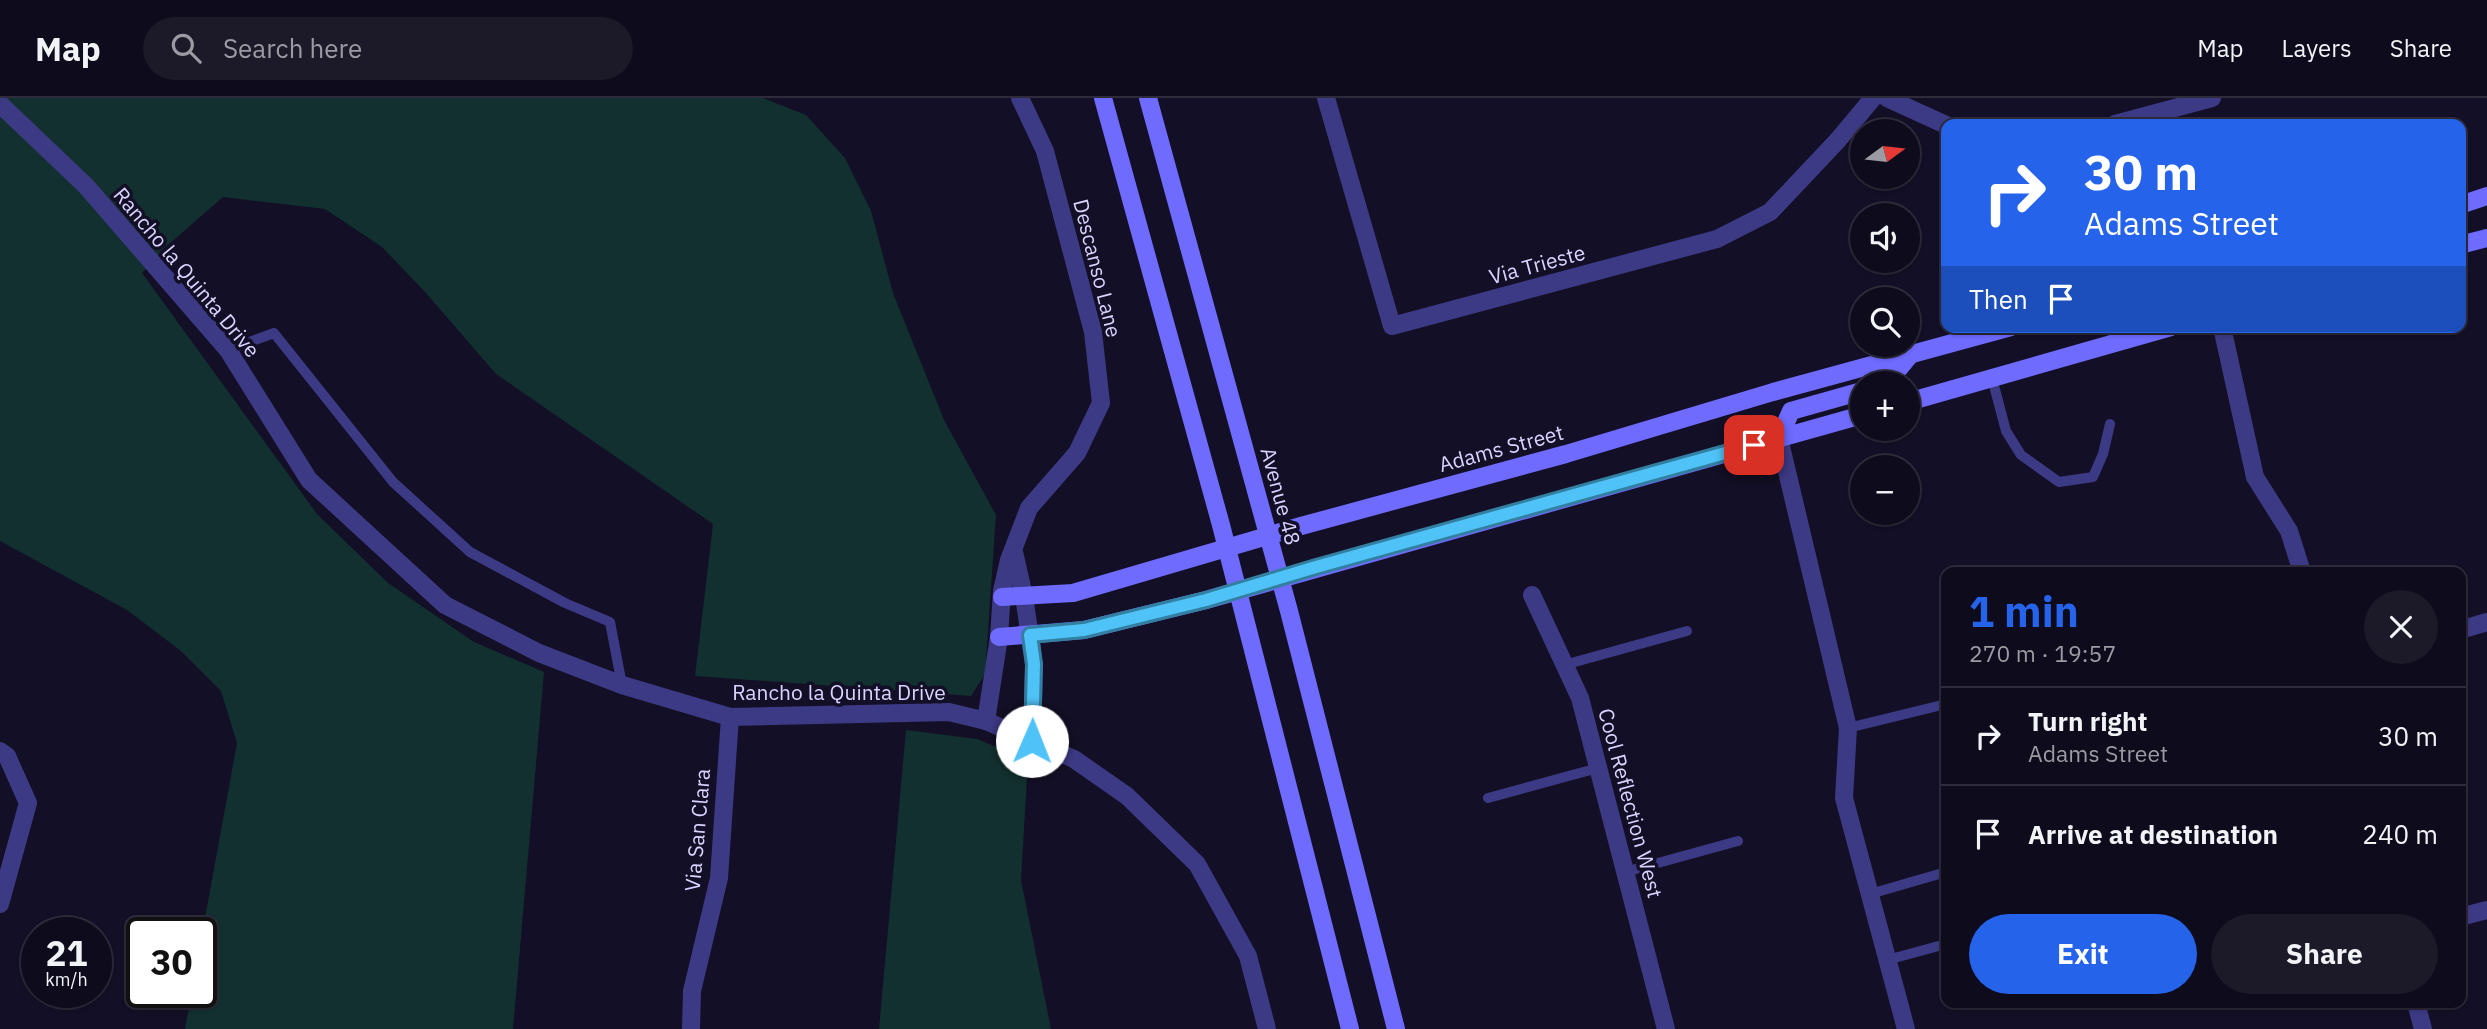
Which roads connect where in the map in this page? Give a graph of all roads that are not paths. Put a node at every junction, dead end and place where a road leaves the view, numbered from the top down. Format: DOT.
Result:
graph roads {
  1 [pos="1020,98"];
  2 [pos="1104,98"];
  3 [pos="1148,98"];
  4 [pos="1326,98"];
  5 [pos="1873,98"];
  6 [pos="1887,98"];
  7 [pos="2211,98"];
  8 [pos="0,104"];
  9 [pos="2133,119"];
  10 [pos="1941,122"];
  11 [pos="2487,196"];
  12 [pos="2466,203"];
  13 [pos="2487,238"];
  14 [pos="2466,244"];
  15 [pos="1989,333"];
  16 [pos="2150,333"];
  17 [pos="2223,333"];
  18 [pos="228,350"];
  19 [pos="1920,352"];
  20 [pos="1900,357"];
  21 [pos="1909,357"];
  22 [pos="1897,371"];
  23 [pos="1992,378"];
  24 [pos="1850,394"];
  25 [pos="1920,399"];
  26 [pos="1850,418"];
  27 [pos="2110,424"];
  28 [pos="1779,438"];
  29 [pos="1269,536"];
  30 [pos="1013,548"];
  31 [pos="1227,548"];
  32 [pos="2300,567"];
  33 [pos="1280,578"];
  34 [pos="1238,591"];
  35 [pos="1532,595"];
  36 [pos="1024,596"];
  37 [pos="1002,597"];
  38 [pos="2487,622"];
  39 [pos="2466,628"];
  40 [pos="1687,631"];
  41 [pos="1030,635"];
  42 [pos="999,637"];
  43 [pos="1564,664"];
  44 [pos="622,685"];
  45 [pos="1941,705"];
  46 [pos="730,717"];
  47 [pos="986,721"];
  48 [pos="1848,728"];
  49 [pos="1032,741"];
  50 [pos="0,751"];
  51 [pos="1598,768"];
  52 [pos="1488,798"];
  53 [pos="1738,841"];
  54 [pos="1625,872"];
  55 [pos="1941,874"];
  56 [pos="1870,894"];
  57 [pos="0,904"];
  58 [pos="2487,910"];
  59 [pos="2466,915"];
  60 [pos="1941,945"];
  61 [pos="1887,960"];
  62 [pos="2417,1008"];
  63 [pos="691,1029"];
  64 [pos="1267,1029"];
  65 [pos="1350,1029"];
  66 [pos="1396,1029"];
  67 [pos="1666,1029"];
  68 [pos="1906,1029"];
  69 [pos="2423,1029"];
  1 -- 30 [label="street, Descanso Lane"];
  2 -- 31 [label="street"];
  3 -- 29 [label="street, Avenue 48"];
  4 -- 5 [label="street, Via Trieste"];
  6 -- 10 [label="street"];
  7 -- 9 [label="street"];
  8 -- 18 [label="street, Rancho la Quinta Drive"];
  11 -- 12 [label="street"];
  13 -- 14 [label="street"];
  15 -- 19 [label="street, Adams Street"];
  16 -- 23 [label="street"];
  17 -- 32 [label="street"];
  18 -- 44 [label="street, Rancho la Quinta Drive"];
  18 -- 44 [label="lane"];
  20 -- 29 [label="street, Adams Street"];
  21 -- 22 [label="street"];
  23 -- 25 [label="street"];
  23 -- 27 [label="lane"];
  24 -- 28 [label="street"];
  26 -- 28 [label="street"];
  28 -- 33 [label="street"];
  28 -- 48 [label="street"];
  29 -- 31 [label="street, Adams Street"];
  29 -- 33 [label="street, Avenue 48"];
  30 -- 36 [label="street"];
  30 -- 37 [label="street, Descanso Lane"];
  31 -- 34 [label="street"];
  31 -- 36 [label="street, Adams Street"];
  33 -- 34 [label="street"];
  33 -- 66 [label="street, Avenue 48"];
  34 -- 41 [label="street"];
  34 -- 65 [label="street"];
  35 -- 43 [label="street, Cool Reflection West"];
  36 -- 37 [label="street, Adams Street"];
  36 -- 41 [label="street"];
  37 -- 42 [label="street, Descanso Lane"];
  38 -- 39 [label="street"];
  40 -- 43 [label="lane"];
  41 -- 42 [label="street"];
  41 -- 49 [label="street"];
  42 -- 47 [label="street, Descanso Lane"];
  43 -- 51 [label="street, Cool Reflection West"];
  44 -- 46 [label="street, Rancho la Quinta Drive"];
  45 -- 48 [label="lane"];
  46 -- 47 [label="street, Rancho la Quinta Drive"];
  46 -- 63 [label="street, Via San Clara"];
  47 -- 49 [label="street, Rancho la Quinta Drive"];
  48 -- 56 [label="street"];
  49 -- 64 [label="street, Rancho la Quinta Drive"];
  50 -- 57 [label="street"];
  51 -- 52 [label="lane"];
  51 -- 54 [label="street, Cool Reflection West"];
  53 -- 54 [label="lane"];
  54 -- 67 [label="street, Cool Reflection West"];
  55 -- 56 [label="lane"];
  56 -- 61 [label="street"];
  58 -- 59 [label="street"];
  60 -- 61 [label="lane"];
  61 -- 68 [label="street"];
  62 -- 69 [label="street"];
}
